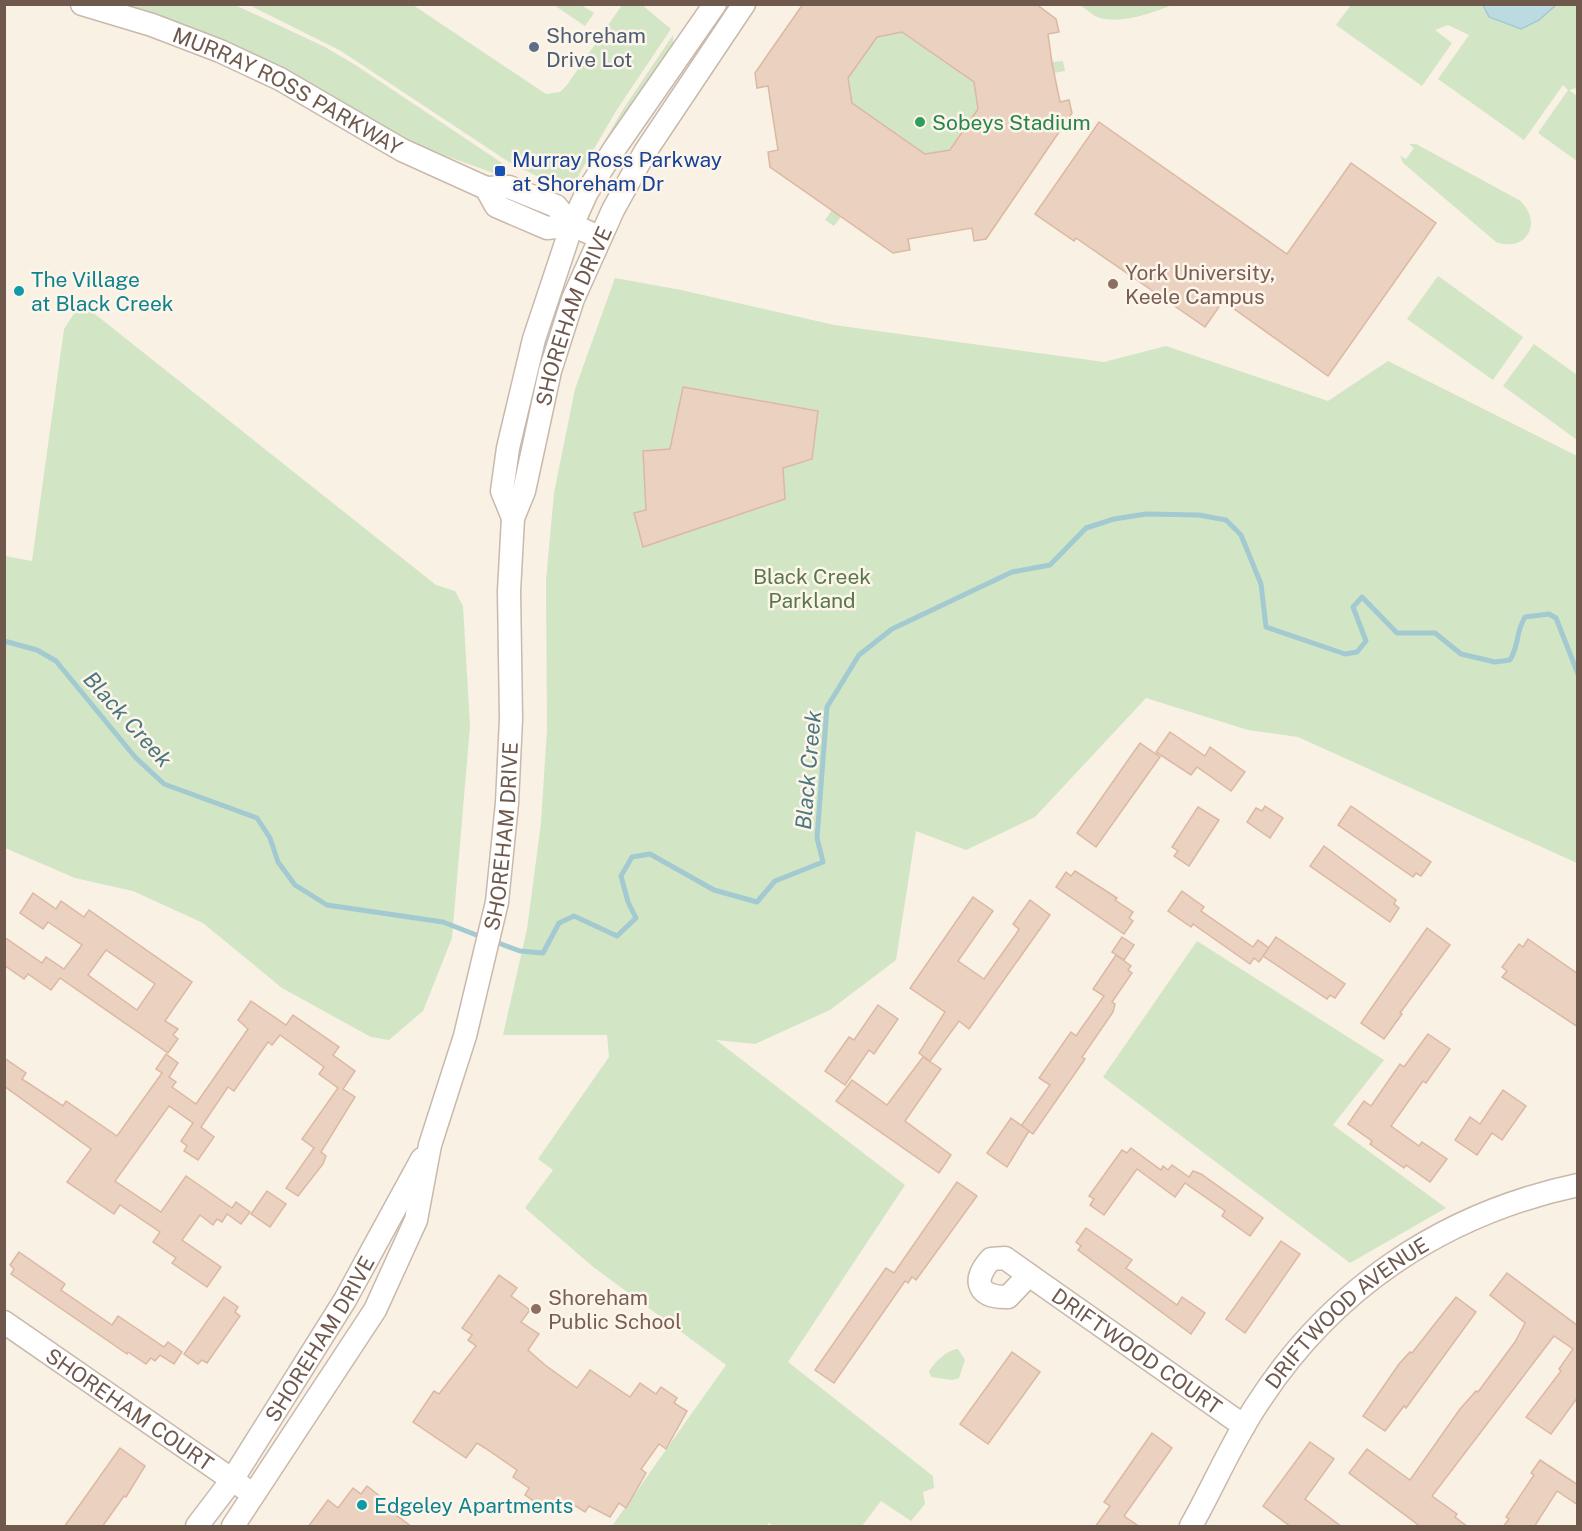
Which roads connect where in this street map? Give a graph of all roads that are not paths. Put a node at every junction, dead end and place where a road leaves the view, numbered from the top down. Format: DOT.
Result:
graph roads {
  1 [pos="82,4"];
  2 [pos="715,4"];
  3 [pos="744,4"];
  4 [pos="572,225"];
  5 [pos="599,237"];
  6 [pos="513,518"];
  7 [pos="430,1144"];
  8 [pos="1578,1185"];
  9 [pos="1029,1275"];
  10 [pos="4,1322"];
  11 [pos="1244,1426"];
  12 [pos="232,1480"];
  13 [pos="255,1496"];
  14 [pos="198,1527"];
  15 [pos="233,1527"];
  16 [pos="1191,1527"];
  1 -- 4 [label="street, MURRAY ROSS PARKWAY"];
  2 -- 4 [label="street, SHOREHAM DRIVE"];
  3 -- 5 [label="street, SHOREHAM DRIVE"];
  4 -- 5 [label="street, MURRAY ROSS PARKWAY"];
  4 -- 6 [label="street, SHOREHAM DRIVE"];
  5 -- 6 [label="street, SHOREHAM DRIVE"];
  6 -- 7 [label="street, SHOREHAM DRIVE"];
  7 -- 12 [label="street, SHOREHAM DRIVE"];
  7 -- 13 [label="street, SHOREHAM DRIVE"];
  8 -- 11 [label="street, DRIFTWOOD AVENUE"];
  9 -- 11 [label="street, DRIFTWOOD COURT"];
  10 -- 12 [label="street, SHOREHAM COURT"];
  11 -- 16 [label="street, DRIFTWOOD AVENUE"];
  12 -- 13 [label="street, SHOREHAM COURT"];
  12 -- 14 [label="street, SHOREHAM DRIVE"];
  13 -- 15 [label="street, SHOREHAM DRIVE"];
}
